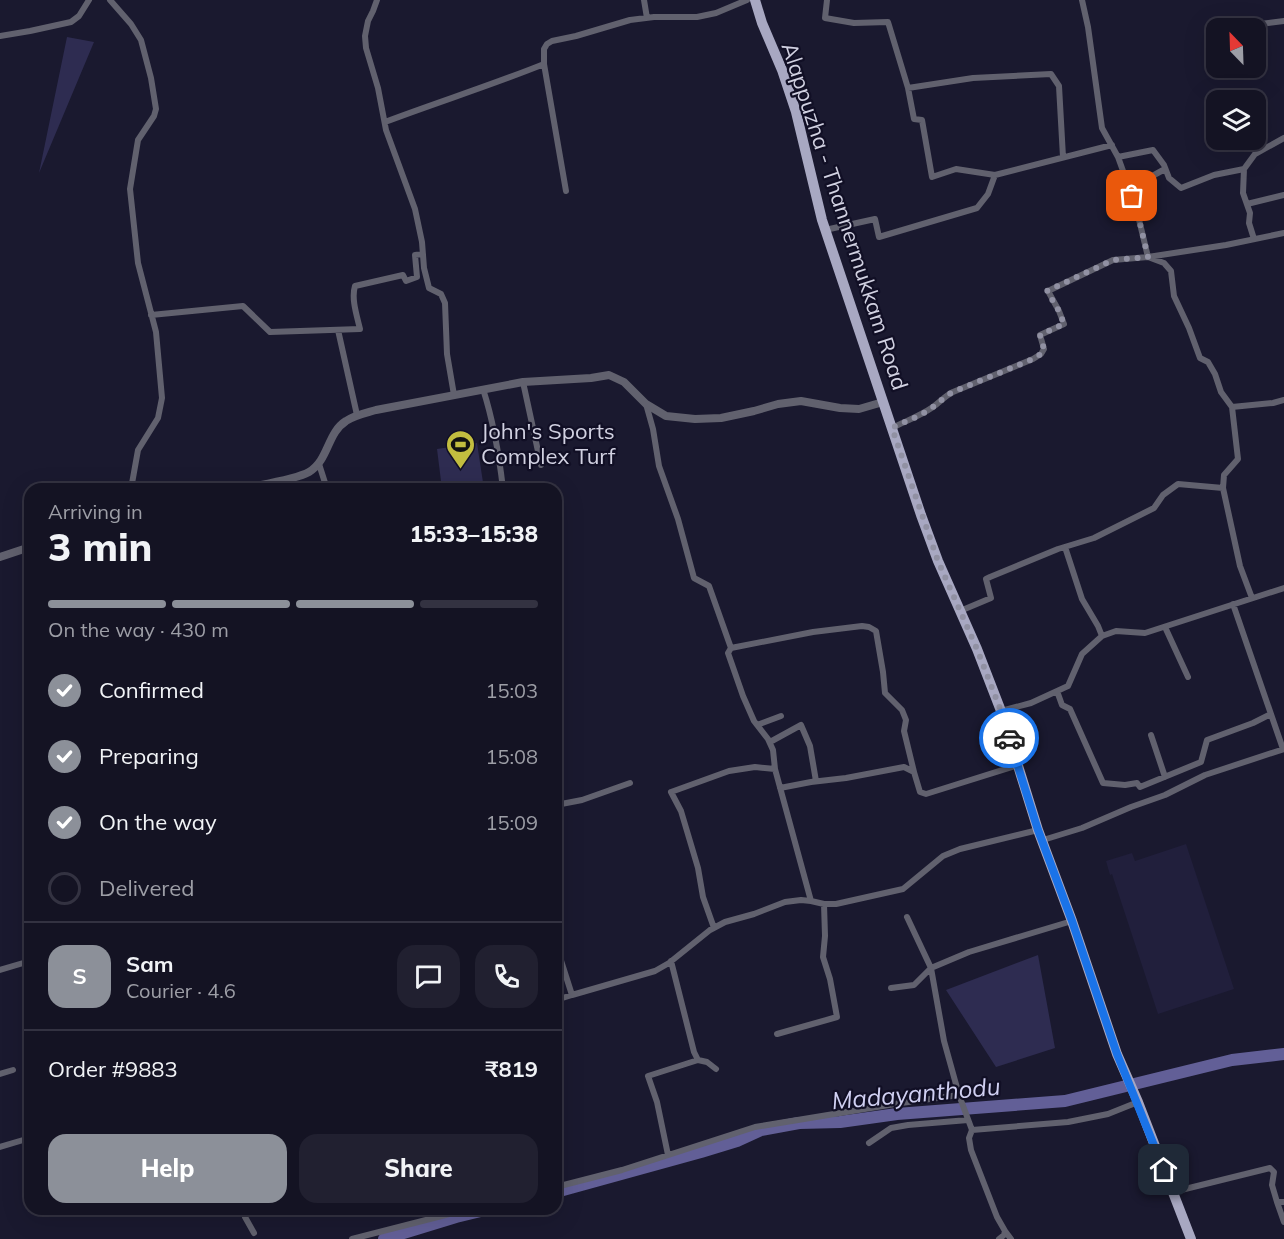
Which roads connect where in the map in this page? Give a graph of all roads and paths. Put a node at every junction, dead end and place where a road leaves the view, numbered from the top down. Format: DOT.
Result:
graph roads {
  1 [pos="90,0"];
  2 [pos="110,0"];
  3 [pos="376,0"];
  4 [pos="644,0"];
  5 [pos="747,0"];
  6 [pos="755,0"];
  7 [pos="827,0"];
  8 [pos="1083,0"];
  9 [pos="646,18"];
  10 [pos="1284,21"];
  11 [pos="1266,23"];
  12 [pos="0,36"];
  13 [pos="544,64"];
  14 [pos="908,88"];
  15 [pos="385,122"];
  16 [pos="1284,138"];
  17 [pos="1112,145"];
  18 [pos="1063,157"];
  19 [pos="1118,157"];
  20 [pos="1165,169"];
  21 [pos="1244,169"];
  22 [pos="995,175"];
  23 [pos="1127,184"];
  24 [pos="566,191"];
  25 [pos="1284,195"];
  26 [pos="1247,204"];
  27 [pos="825,230"];
  28 [pos="1284,233"];
  29 [pos="1254,239"];
  30 [pos="423,254"];
  31 [pos="1148,257"];
  32 [pos="151,315"];
  33 [pos="338,330"];
  34 [pos="523,382"];
  35 [pos="483,389"];
  36 [pos="454,395"];
  37 [pos="1284,400"];
  38 [pos="884,402"];
  39 [pos="646,404"];
  40 [pos="1232,407"];
  41 [pos="357,416"];
  42 [pos="892,428"];
  43 [pos="319,464"];
  44 [pos="541,465"];
  45 [pos="132,483"];
  46 [pos="269,483"];
  47 [pos="325,483"];
  48 [pos="502,483"];
  49 [pos="1223,488"];
  50 [pos="1065,547"];
  51 [pos="24,549"];
  52 [pos="0,557"];
  53 [pos="1284,588"];
  54 [pos="1252,598"];
  55 [pos="1233,604"];
  56 [pos="960,611"];
  57 [pos="1165,627"];
  58 [pos="1102,636"];
  59 [pos="731,648"];
  60 [pos="1188,677"];
  61 [pos="1057,691"];
  62 [pos="1001,711"];
  63 [pos="1270,714"];
  64 [pos="781,716"];
  65 [pos="757,725"];
  66 [pos="1151,735"];
  67 [pos="770,742"];
  68 [pos="1283,749"];
  69 [pos="1018,765"];
  70 [pos="775,769"];
  71 [pos="914,772"];
  72 [pos="1165,777"];
  73 [pos="816,781"];
  74 [pos="630,783"];
  75 [pos="780,788"];
  76 [pos="562,805"];
  77 [pos="1040,835"];
  78 [pos="811,901"];
  79 [pos="824,904"];
  80 [pos="907,917"];
  81 [pos="1072,921"];
  82 [pos="714,928"];
  83 [pos="671,961"];
  84 [pos="24,963"];
  85 [pos="562,964"];
  86 [pos="931,968"];
  87 [pos="0,970"];
  88 [pos="891,988"];
  89 [pos="572,995"];
  90 [pos="562,998"];
  91 [pos="777,1034"];
  92 [pos="698,1060"];
  93 [pos="716,1069"];
  94 [pos="13,1070"];
  95 [pos="0,1074"];
  96 [pos="959,1095"];
  97 [pos="1137,1100"];
  98 [pos="966,1116"];
  99 [pos="972,1130"];
  100 [pos="24,1140"];
  101 [pos="869,1143"];
  102 [pos="0,1147"];
  103 [pos="668,1155"];
  104 [pos="562,1185"];
  105 [pos="1173,1192"];
  106 [pos="1281,1202"];
  107 [pos="244,1215"];
  108 [pos="446,1215"];
  109 [pos="1284,1222"];
  110 [pos="1005,1231"];
  111 [pos="254,1233"];
  112 [pos="352,1239"];
  113 [pos="999,1239"];
  114 [pos="1011,1239"];
  115 [pos="1191,1239"];
  1 -- 12 [label="street"];
  2 -- 32 [label="street"];
  3 -- 15 [label="street"];
  4 -- 9 [label="street"];
  5 -- 9 [label="street"];
  6 -- 27 [label="main road, Alappuzha - Thannermukkam Road"];
  7 -- 14 [label="street"];
  8 -- 17 [label="street"];
  9 -- 13 [label="street"];
  10 -- 11 [label="street"];
  13 -- 15 [label="street"];
  13 -- 24 [label="street"];
  14 -- 18 [label="street"];
  14 -- 22 [label="street"];
  15 -- 30 [label="street"];
  16 -- 21 [label="street"];
  17 -- 18 [label="street"];
  17 -- 19 [label="street"];
  18 -- 22 [label="street"];
  19 -- 20 [label="street"];
  19 -- 23 [label="street"];
  20 -- 21 [label="street"];
  20 -- 23 [label="street"];
  21 -- 26 [label="street"];
  22 -- 27 [label="street"];
  23 -- 31 [label="street"];
  25 -- 26 [label="street"];
  26 -- 29 [label="street"];
  27 -- 38 [label="main road, Alappuzha - Thannermukkam Road"];
  28 -- 29 [label="street"];
  29 -- 31 [label="street"];
  30 -- 33 [label="street"];
  30 -- 36 [label="street"];
  31 -- 40 [label="street"];
  31 -- 42 [label="street"];
  32 -- 33 [label="street"];
  32 -- 45 [label="street"];
  33 -- 41 [label="street"];
  34 -- 35 [label="street"];
  34 -- 39 [label="street"];
  34 -- 44 [label="street"];
  35 -- 36 [label="street"];
  35 -- 48 [label="street"];
  36 -- 41 [label="street"];
  37 -- 40 [label="street"];
  38 -- 39 [label="street"];
  38 -- 42 [label="main road, Alappuzha - Thannermukkam Road"];
  39 -- 59 [label="street"];
  40 -- 49 [label="street"];
  41 -- 43 [label="street"];
  42 -- 56 [label="main road, Alappuzha - Thannermukkam Road"];
  43 -- 46 [label="street"];
  43 -- 47 [label="street"];
  49 -- 50 [label="street"];
  49 -- 54 [label="street"];
  50 -- 56 [label="street"];
  50 -- 58 [label="street"];
  51 -- 52 [label="street"];
  53 -- 54 [label="street"];
  54 -- 55 [label="street"];
  55 -- 57 [label="street"];
  55 -- 63 [label="street"];
  56 -- 62 [label="main road, Alappuzha - Thannermukkam Road"];
  57 -- 58 [label="street"];
  57 -- 60 [label="street"];
  58 -- 61 [label="street"];
  59 -- 65 [label="street"];
  59 -- 71 [label="street"];
  61 -- 62 [label="street"];
  61 -- 72 [label="street"];
  62 -- 69 [label="main road, Alappuzha - Thannermukkam Road"];
  63 -- 68 [label="street"];
  63 -- 72 [label="street"];
  64 -- 65 [label="street"];
  65 -- 67 [label="street"];
  66 -- 72 [label="street"];
  67 -- 70 [label="street"];
  67 -- 73 [label="street"];
  68 -- 77 [label="street"];
  69 -- 71 [label="street"];
  69 -- 77 [label="main road, Alappuzha - Thannermukkam Road"];
  70 -- 75 [label="street"];
  70 -- 82 [label="street"];
  71 -- 73 [label="street"];
  73 -- 75 [label="street"];
  74 -- 76 [label="street"];
  75 -- 78 [label="street"];
  77 -- 79 [label="street"];
  77 -- 81 [label="main road, Alappuzha - Thannermukkam Road"];
  78 -- 79 [label="street"];
  78 -- 82 [label="street"];
  79 -- 91 [label="street"];
  80 -- 86 [label="street"];
  81 -- 86 [label="street"];
  81 -- 97 [label="main road, Alappuzha - Thannermukkam Road"];
  82 -- 83 [label="street"];
  83 -- 89 [label="street"];
  83 -- 92 [label="street"];
  84 -- 87 [label="street"];
  85 -- 89 [label="street"];
  86 -- 88 [label="street"];
  86 -- 96 [label="street"];
  89 -- 90 [label="street"];
  92 -- 93 [label="street"];
  92 -- 103 [label="street"];
  94 -- 95 [label="street"];
  96 -- 98 [label="street"];
  96 -- 103 [label="street"];
  97 -- 99 [label="street"];
  97 -- 105 [label="main road"];
  98 -- 99 [label="street"];
  98 -- 101 [label="street"];
  99 -- 110 [label="street"];
  100 -- 102 [label="street"];
  103 -- 104 [label="street"];
  105 -- 106 [label="street"];
  105 -- 115 [label="main road"];
  106 -- 109 [label="street"];
  107 -- 111 [label="street"];
  108 -- 112 [label="street"];
  110 -- 113 [label="street"];
  110 -- 114 [label="street"];
}
